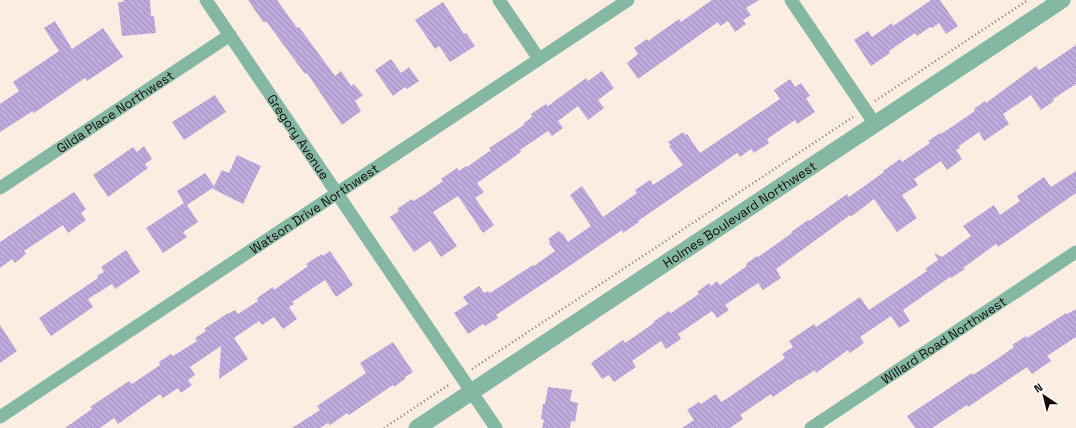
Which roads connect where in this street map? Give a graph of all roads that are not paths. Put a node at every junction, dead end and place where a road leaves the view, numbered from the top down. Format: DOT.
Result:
graph roads {
  1 [pos="206,0"];
  2 [pos="499,0"];
  3 [pos="628,0"];
  4 [pos="791,0"];
  5 [pos="1062,0"];
  6 [pos="230,35"];
  7 [pos="539,60"];
  8 [pos="875,124"];
  9 [pos="0,188"];
  10 [pos="337,193"];
  11 [pos="1076,252"];
  12 [pos="472,392"];
  13 [pos="0,417"];
  14 [pos="417,428"];
  15 [pos="496,428"];
  16 [pos="811,428"];
  1 -- 6 [label="street, Gregory Avenue"];
  2 -- 7 [label="street"];
  3 -- 7 [label="street, Watson Drive Northwest"];
  4 -- 8 [label="street"];
  5 -- 8 [label="street, Holmes Boulevard Northwest"];
  6 -- 9 [label="street, Gilda Place Northwest"];
  6 -- 10 [label="street, Gregory Avenue"];
  7 -- 10 [label="street, Watson Drive Northwest"];
  8 -- 12 [label="street, Holmes Boulevard Northwest"];
  10 -- 12 [label="street, Gregory Avenue"];
  10 -- 13 [label="street, Watson Drive Northwest"];
  11 -- 16 [label="street, Willard Road Northwest"];
  12 -- 14 [label="street, Holmes Boulevard Northwest"];
  12 -- 15 [label="street, Gregory Avenue"];
}
